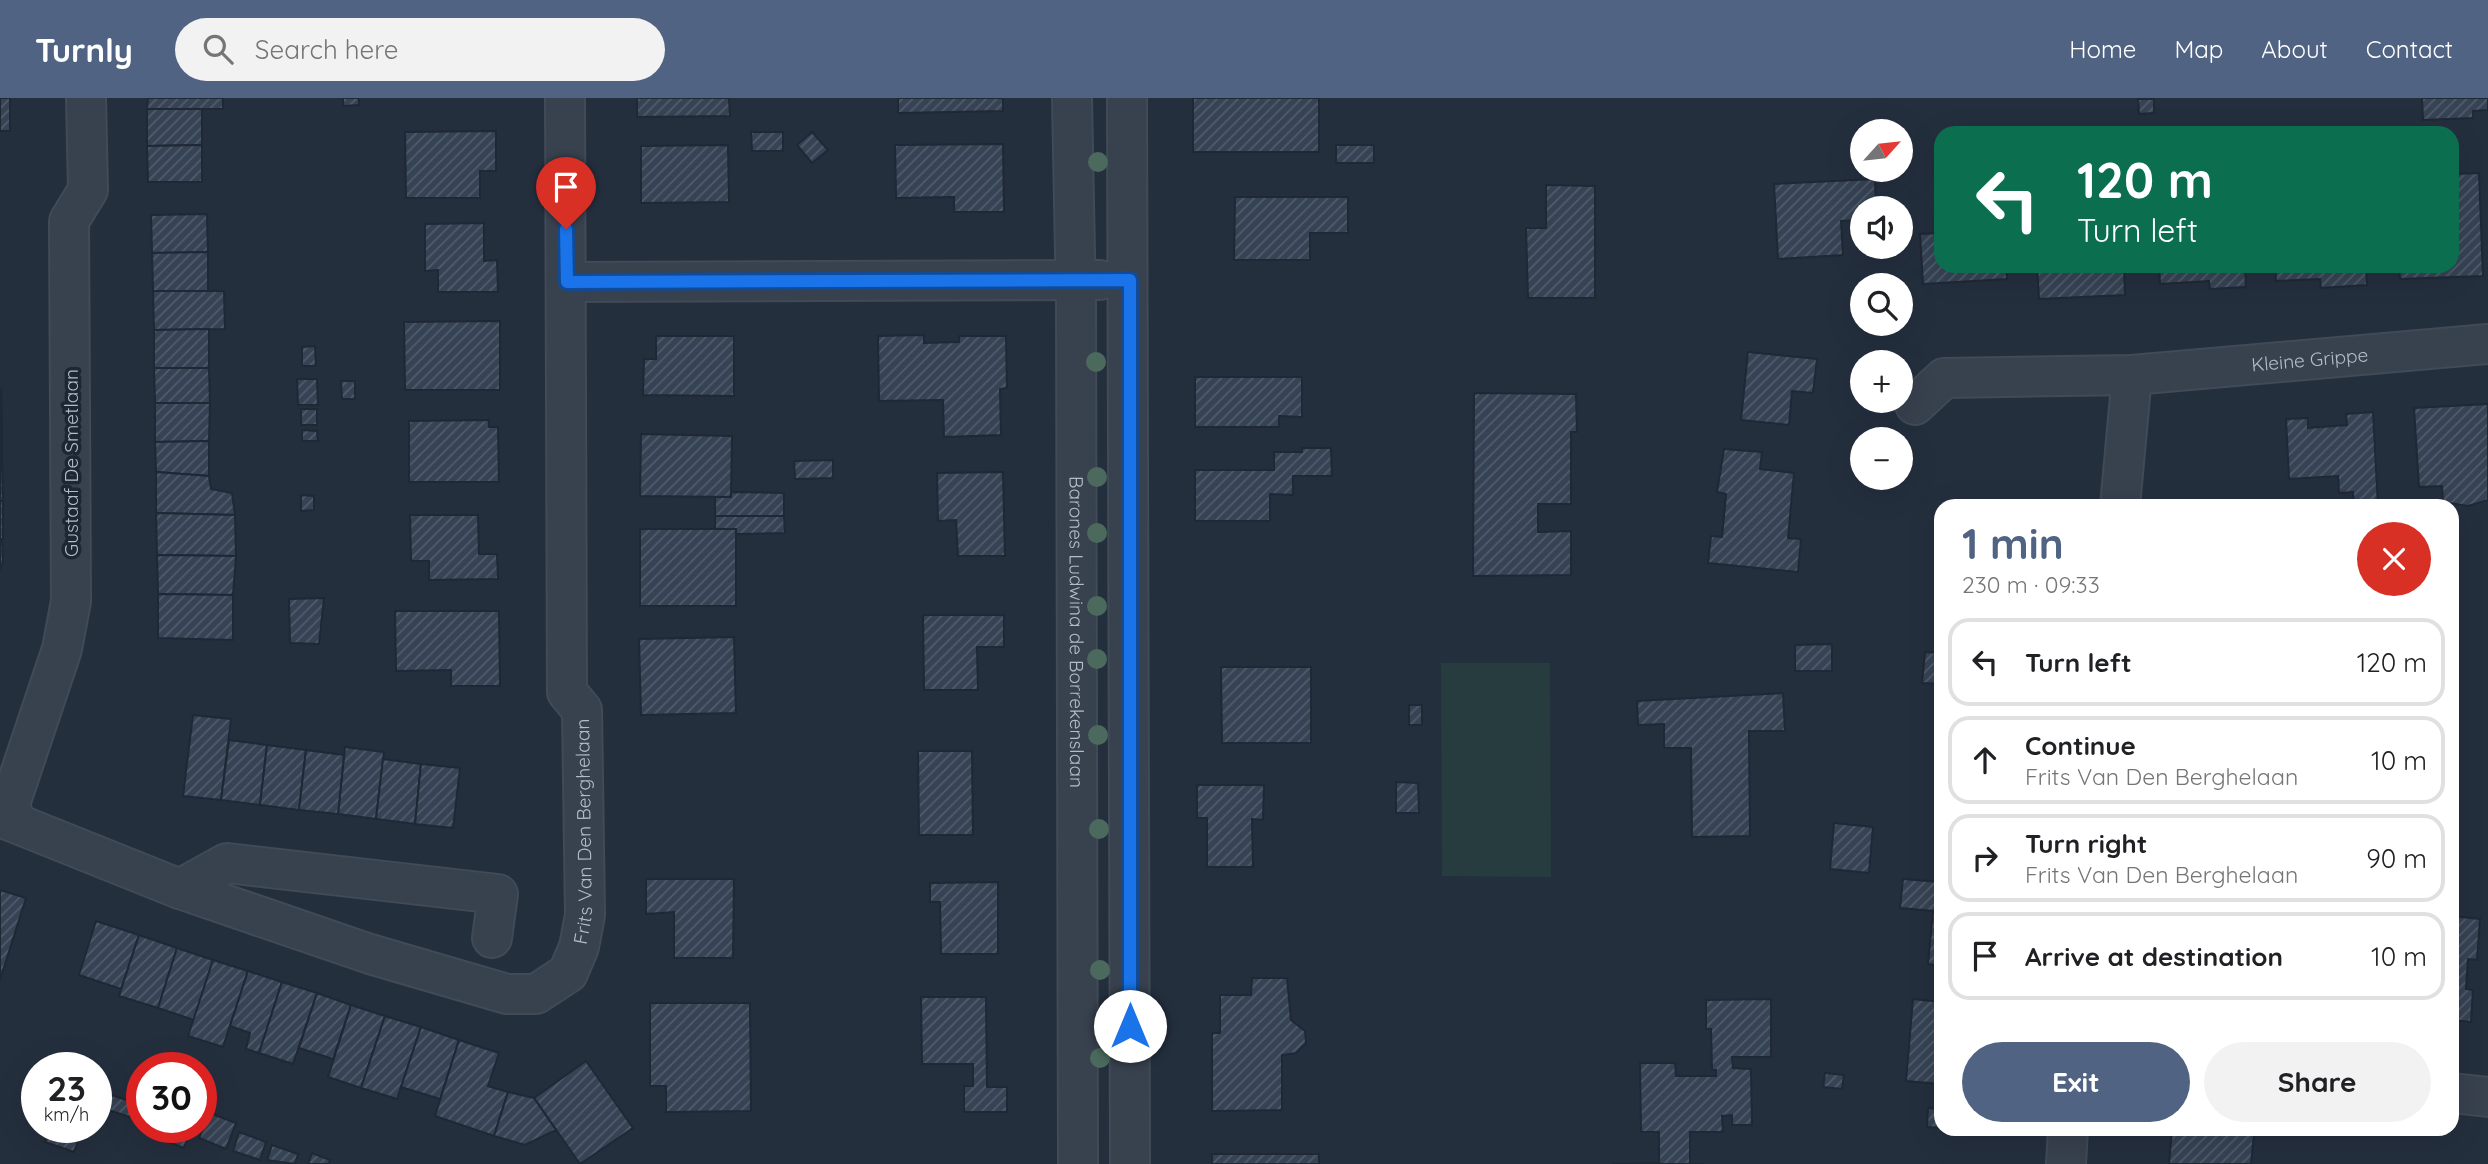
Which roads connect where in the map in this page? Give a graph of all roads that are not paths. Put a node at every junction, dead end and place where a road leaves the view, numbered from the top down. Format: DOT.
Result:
graph roads {
  1 [pos="86,98"];
  2 [pos="565,98"];
  3 [pos="1072,98"];
  4 [pos="1127,98"];
  5 [pos="1076,279"];
  6 [pos="1130,280"];
  7 [pos="567,282"];
  8 [pos="2488,344"];
  9 [pos="2132,375"];
  10 [pos="1915,405"];
  11 [pos="2121,499"];
  12 [pos="8,819"];
  13 [pos="180,889"];
  14 [pos="492,938"];
  15 [pos="2459,1094"];
  16 [pos="2488,1097"];
  17 [pos="2068,1136"];
  18 [pos="1078,1164"];
  19 [pos="1130,1164"];
  20 [pos="2066,1164"];
  1 -- 12 [label="street, Gustaaf De Smetlaan"];
  2 -- 7 [label="street, Frits Van Den Berghelaan"];
  3 -- 5 [label="street, Barones Ludwina de Borrekenslaan"];
  4 -- 6 [label="street"];
  5 -- 6 [label="street"];
  5 -- 7 [label="street"];
  5 -- 18 [label="street, Barones Ludwina de Borrekenslaan"];
  6 -- 19 [label="street"];
  7 -- 13 [label="street, Frits Van Den Berghelaan"];
  8 -- 9 [label="street, Kleine Grippe"];
  9 -- 10 [label="street, Kleine Grippe"];
  9 -- 11 [label="street"];
  12 -- 13 [label="street, Frits Van Den Berghelaan"];
  13 -- 14 [label="street"];
  15 -- 16 [label="street"];
  17 -- 20 [label="street"];
}
